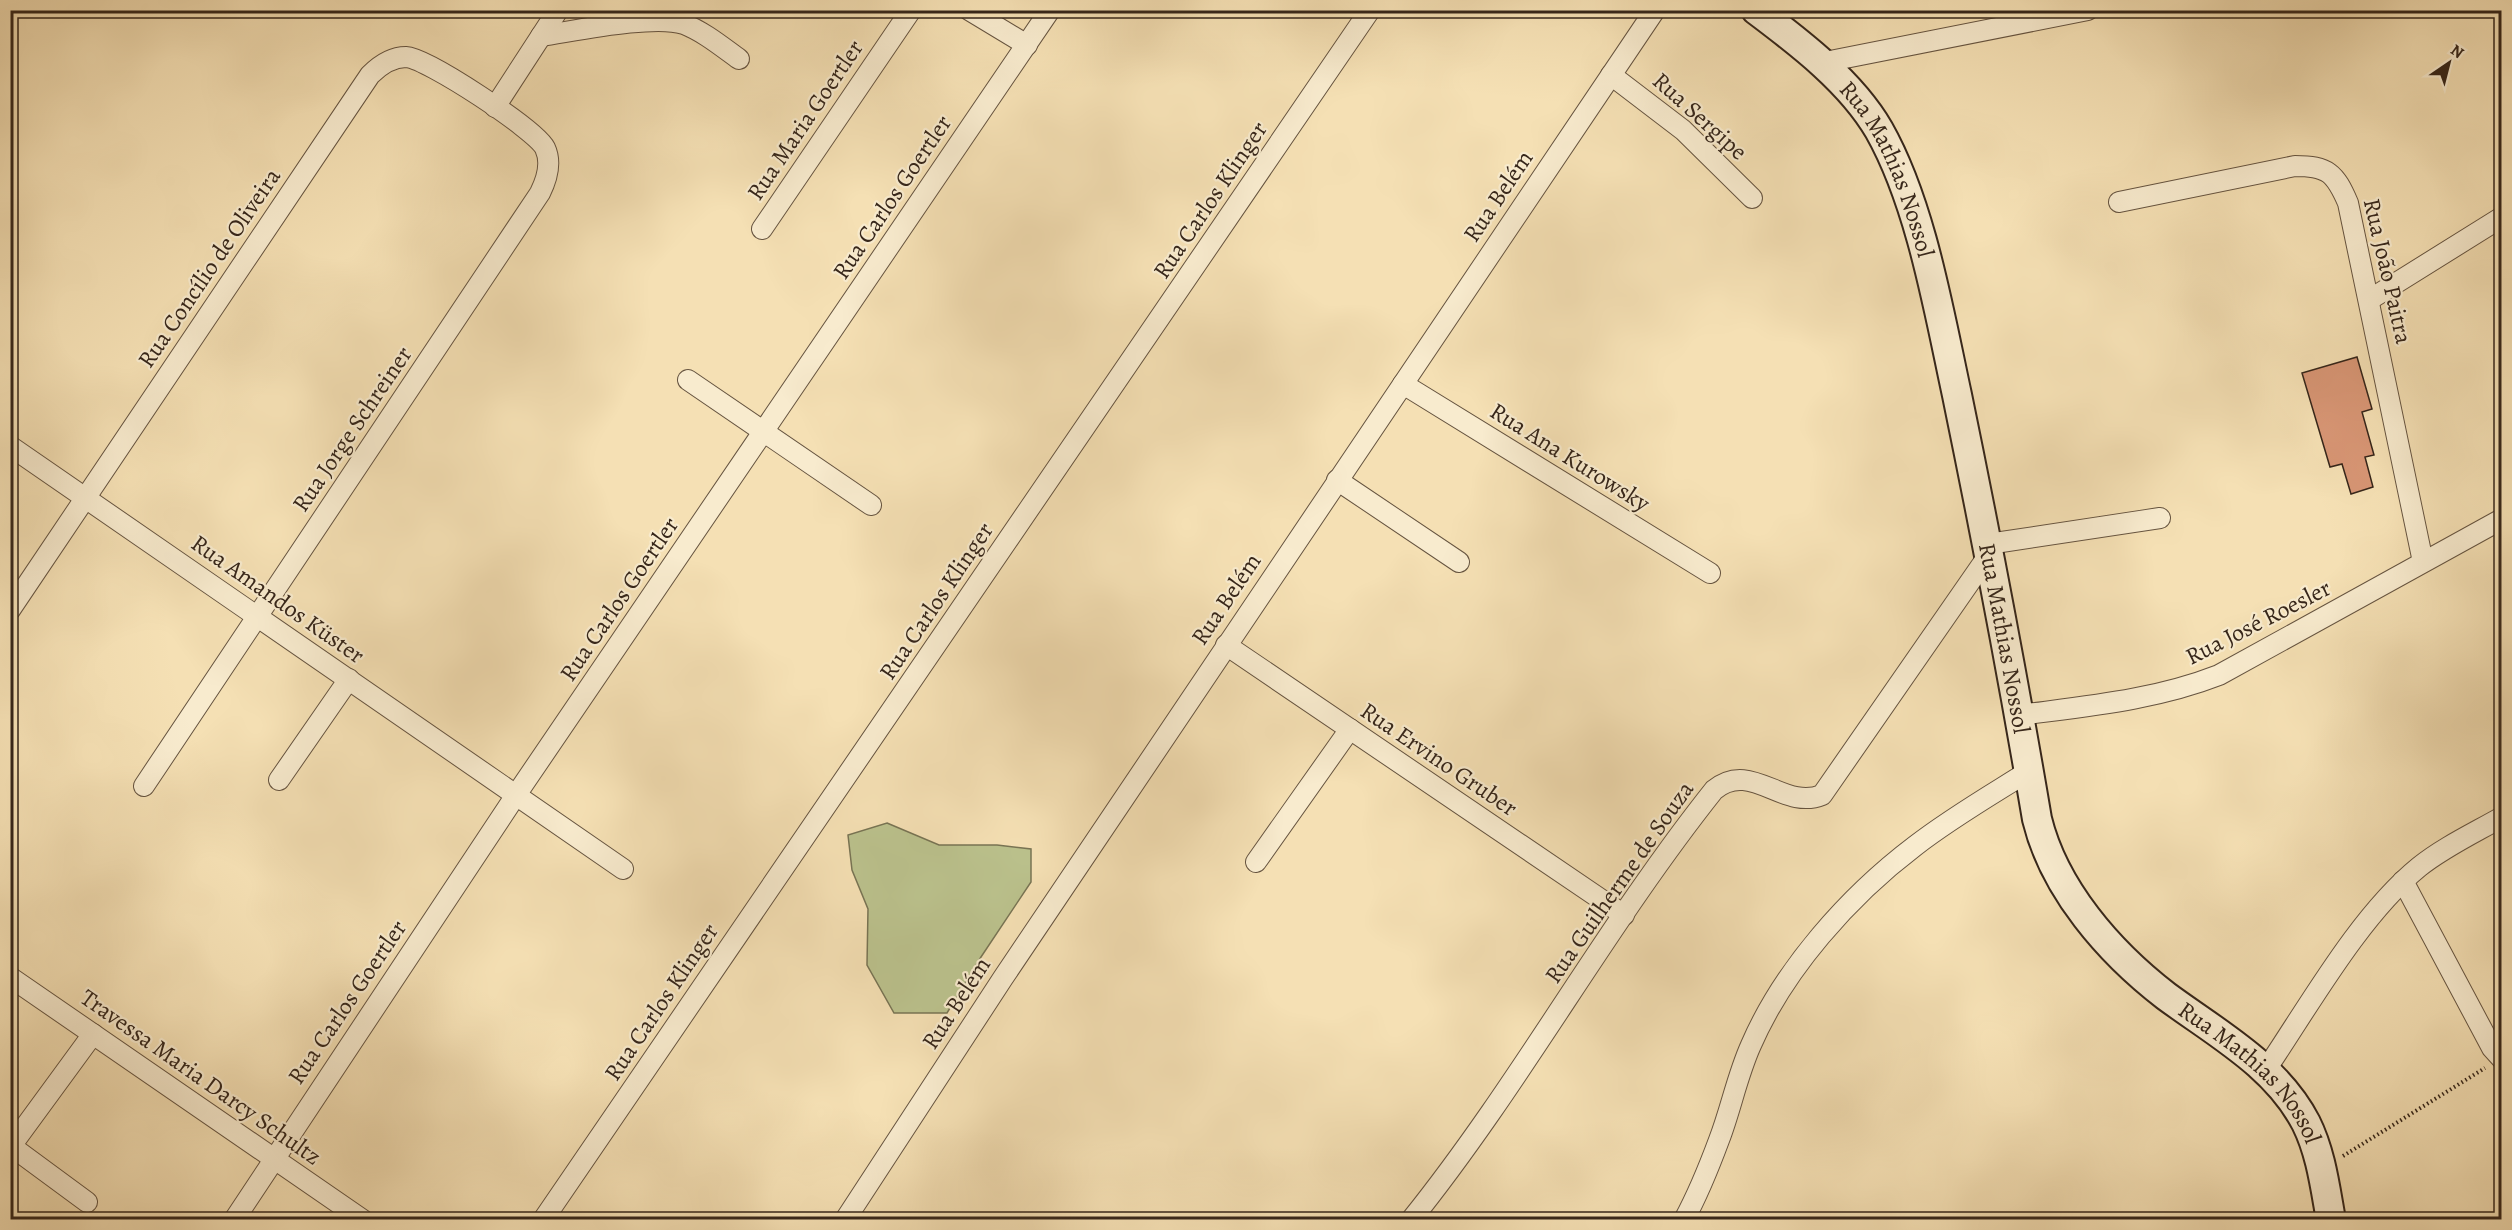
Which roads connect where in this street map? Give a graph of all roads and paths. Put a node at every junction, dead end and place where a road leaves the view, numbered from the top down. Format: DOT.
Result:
graph roads {
  1 [pos="558,10"];
  2 [pos="911,10"];
  3 [pos="969,10"];
  4 [pos="1050,10"];
  5 [pos="1370,10"];
  6 [pos="1655,10"];
  7 [pos="1756,10"];
  8 [pos="2088,10"];
  9 [pos="541,36"];
  10 [pos="1027,45"];
  11 [pos="739,59"];
  12 [pos="1820,63"];
  13 [pos="1611,75"];
  14 [pos="495,107"];
  15 [pos="1752,198"];
  16 [pos="2119,202"];
  17 [pos="2502,217"];
  18 [pos="762,229"];
  19 [pos="2369,300"];
  20 [pos="688,380"];
  21 [pos="1403,384"];
  22 [pos="764,431"];
  23 [pos="10,446"];
  24 [pos="1337,480"];
  25 [pos="86,498"];
  26 [pos="871,505"];
  27 [pos="2160,518"];
  28 [pos="2502,519"];
  29 [pos="1989,548"];
  30 [pos="1459,562"];
  31 [pos="2423,562"];
  32 [pos="1710,573"];
  33 [pos="10,610"];
  34 [pos="258,616"];
  35 [pos="1226,645"];
  36 [pos="349,679"];
  37 [pos="2020,715"];
  38 [pos="1350,729"];
  39 [pos="2029,771"];
  40 [pos="279,780"];
  41 [pos="144,786"];
  42 [pos="516,795"];
  43 [pos="2502,817"];
  44 [pos="1256,862"];
  45 [pos="623,869"];
  46 [pos="2403,881"];
  47 [pos="1624,915"];
  48 [pos="10,977"];
  49 [pos="93,1034"];
  50 [pos="2501,1058"];
  51 [pos="2265,1071"];
  52 [pos="274,1159"];
  53 [pos="2321,1170"];
  54 [pos="87,1202"];
  55 [pos="234,1220"];
  56 [pos="363,1220"];
  57 [pos="543,1220"];
  58 [pos="845,1220"];
  59 [pos="1411,1220"];
  60 [pos="1684,1220"];
  61 [pos="2331,1220"];
  1 -- 9 [label="street"];
  2 -- 18 [label="street, Rua Maria Goertler"];
  3 -- 10 [label="street"];
  4 -- 10 [label="street, Rua Carlos Goertler"];
  5 -- 57 [label="street, Rua Carlos Klinger"];
  6 -- 13 [label="street, Rua Belém"];
  7 -- 12 [label="street, Rua Mathias Nossol"];
  8 -- 12 [label="street"];
  9 -- 11 [label="street"];
  9 -- 14 [label="street"];
  10 -- 22 [label="street, Rua Carlos Goertler"];
  12 -- 29 [label="street, Rua Mathias Nossol"];
  13 -- 15 [label="street, Rua Sergipe"];
  13 -- 21 [label="street, Rua Belém"];
  14 -- 25 [label="street, Rua Concílio de Oliveira"];
  14 -- 34 [label="street, Rua Jorge Schreiner"];
  16 -- 19 [label="street, Rua João Paitra"];
  17 -- 19 [label="street"];
  19 -- 31 [label="street, Rua João Paitra"];
  20 -- 22 [label="street"];
  21 -- 24 [label="street, Rua Belém"];
  21 -- 32 [label="street, Rua Ana Kurowsky"];
  22 -- 26 [label="street"];
  22 -- 42 [label="street, Rua Carlos Goertler"];
  23 -- 25 [label="street, Rua Amandos Küster"];
  24 -- 30 [label="street"];
  24 -- 35 [label="street, Rua Belém"];
  25 -- 33 [label="street, Rua Concílio de Oliveira"];
  25 -- 34 [label="street, Rua Amandos Küster"];
  27 -- 29 [label="street"];
  28 -- 31 [label="street, Rua José Roesler"];
  29 -- 37 [label="street, Rua Mathias Nossol"];
  29 -- 47 [label="street, Rua Guilherme de Souza"];
  31 -- 37 [label="street, Rua José Roesler"];
  34 -- 36 [label="street, Rua Amandos Küster"];
  34 -- 41 [label="street, Rua Jorge Schreiner"];
  35 -- 38 [label="street, Rua Ervino Gruber"];
  35 -- 58 [label="street, Rua Belém"];
  36 -- 40 [label="street"];
  36 -- 42 [label="street, Rua Amandos Küster"];
  37 -- 39 [label="street, Rua Mathias Nossol"];
  38 -- 44 [label="street"];
  38 -- 47 [label="street, Rua Ervino Gruber"];
  39 -- 51 [label="street, Rua Mathias Nossol"];
  39 -- 60 [label="street"];
  42 -- 45 [label="street, Rua Amandos Küster"];
  42 -- 52 [label="street, Rua Carlos Goertler"];
  43 -- 46 [label="street"];
  46 -- 50 [label="street"];
  46 -- 51 [label="street"];
  47 -- 59 [label="street, Rua Guilherme de Souza"];
  48 -- 49 [label="street, Travessa Maria Darcy Schultz"];
  49 -- 52 [label="street, Travessa Maria Darcy Schultz"];
  49 -- 54 [label="street"];
  50 -- 53 [label="path"];
  51 -- 53 [label="street, Rua Mathias Nossol"];
  52 -- 55 [label="street, Rua Carlos Goertler"];
  52 -- 56 [label="street, Travessa Maria Darcy Schultz"];
  53 -- 61 [label="street, Rua Mathias Nossol"];
}
